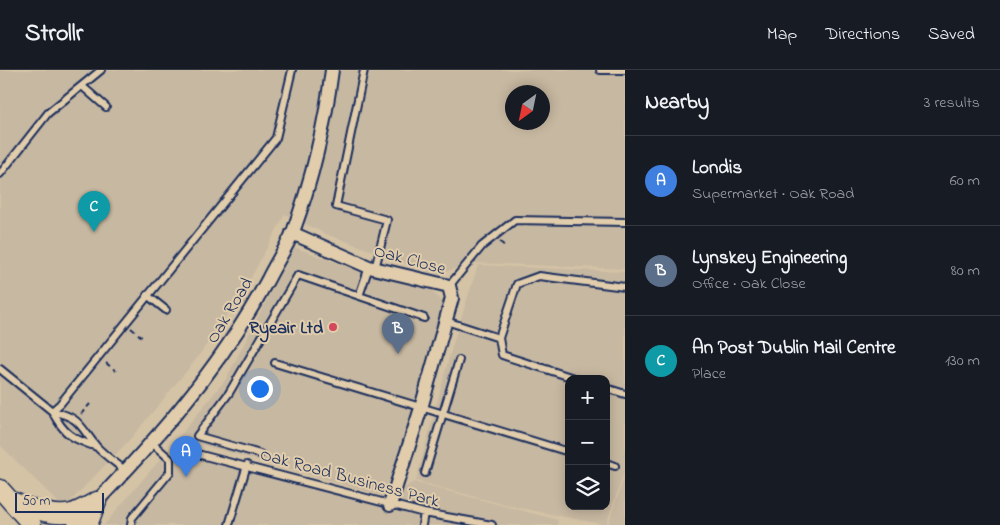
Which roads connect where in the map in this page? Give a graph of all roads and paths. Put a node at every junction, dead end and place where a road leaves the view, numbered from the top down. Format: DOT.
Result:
graph roads {
  1 [pos="101,70"];
  2 [pos="292,70"];
  3 [pos="332,70"];
  4 [pos="364,70"];
  5 [pos="600,70"];
  6 [pos="625,70"];
  7 [pos="82,86"];
  8 [pos="106,108"];
  9 [pos="0,174"];
  10 [pos="625,222"];
  11 [pos="292,233"];
  12 [pos="372,268"];
  13 [pos="449,286"];
  14 [pos="625,287"];
  15 [pos="148,295"];
  16 [pos="359,296"];
  17 [pos="166,310"];
  18 [pos="424,318"];
  19 [pos="446,322"];
  20 [pos="125,323"];
  21 [pos="143,338"];
  22 [pos="499,338"];
  23 [pos="98,357"];
  24 [pos="459,360"];
  25 [pos="275,363"];
  26 [pos="0,369"];
  27 [pos="116,371"];
  28 [pos="565,375"];
  29 [pos="610,389"];
  30 [pos="625,394"];
  31 [pos="90,404"];
  32 [pos="422,408"];
  33 [pos="52,412"];
  34 [pos="443,414"];
  35 [pos="76,420"];
  36 [pos="152,443"];
  37 [pos="97,447"];
  38 [pos="565,451"];
  39 [pos="260,454"];
  40 [pos="201,455"];
  41 [pos="610,464"];
  42 [pos="247,465"];
  43 [pos="615,466"];
  44 [pos="126,471"];
  45 [pos="426,473"];
  46 [pos="5,495"];
  47 [pos="97,501"];
  48 [pos="390,505"];
  49 [pos="424,513"];
  50 [pos="19,525"];
  51 [pos="32,525"];
  52 [pos="74,525"];
  53 [pos="88,525"];
  54 [pos="132,525"];
  55 [pos="229,525"];
  56 [pos="422,525"];
  57 [pos="492,525"];
  1 -- 7 [label="lane"];
  2 -- 15 [label="lane"];
  3 -- 11 [label="street, Oak Road"];
  4 -- 12 [label="lane"];
  5 -- 6 [label="lane"];
  7 -- 8 [label="lane"];
  7 -- 9 [label="lane"];
  10 -- 13 [label="lane"];
  11 -- 12 [label="street, Oak Close"];
  11 -- 36 [label="street, Oak Road"];
  12 -- 13 [label="street, Oak Close"];
  12 -- 16 [label="lane"];
  13 -- 19 [label="street, Oak Close"];
  14 -- 22 [label="lane"];
  15 -- 17 [label="lane"];
  15 -- 20 [label="lane"];
  16 -- 18 [label="lane"];
  16 -- 39 [label="lane"];
  19 -- 22 [label="lane"];
  19 -- 32 [label="street, Oak Close"];
  20 -- 21 [label="path"];
  20 -- 23 [label="lane"];
  22 -- 28 [label="lane"];
  23 -- 27 [label="path"];
  23 -- 33 [label="lane"];
  24 -- 34 [label="lane"];
  25 -- 32 [label="lane"];
  26 -- 33 [label="lane"];
  29 -- 30 [label="lane"];
  31 -- 35 [label="path"];
  32 -- 34 [label="lane"];
  32 -- 48 [label="street, Oak Close"];
  33 -- 35 [label="lane"];
  33 -- 37 [label="lane"];
  34 -- 38 [label="lane"];
  34 -- 45 [label="lane"];
  35 -- 37 [label="lane"];
  36 -- 44 [label="street, Oak Road"];
  36 -- 54 [label="lane"];
  37 -- 44 [label="lane"];
  40 -- 42 [label="lane, Oak Road Business Park"];
  41 -- 43 [label="lane"];
  42 -- 48 [label="lane, Oak Road Business Park"];
  42 -- 55 [label="lane"];
  44 -- 47 [label="street, Oak Road"];
  46 -- 47 [label="main road"];
  46 -- 50 [label="main road"];
  46 -- 51 [label="main road"];
  47 -- 52 [label="street, Oak Road"];
  47 -- 53 [label="main road"];
  48 -- 49 [label="lane, Oak Road Business Park"];
  49 -- 56 [label="lane"];
  49 -- 57 [label="lane, Oak Road Business Park"];
}
